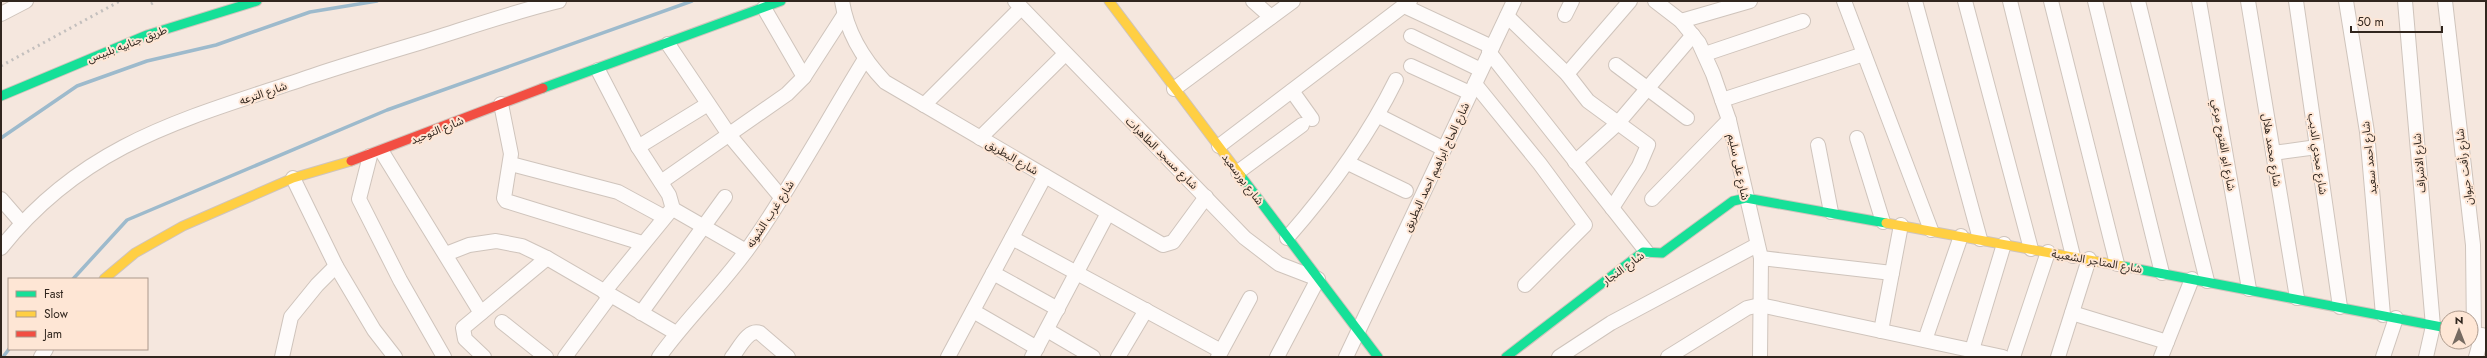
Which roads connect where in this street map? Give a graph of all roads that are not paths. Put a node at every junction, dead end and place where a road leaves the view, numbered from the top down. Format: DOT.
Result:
graph roads {
  1 [pos="26,1"];
  2 [pos="257,1"];
  3 [pos="559,1"];
  4 [pos="782,1"];
  5 [pos="842,1"];
  6 [pos="1109,1"];
  7 [pos="1253,1"];
  8 [pos="1292,1"];
  9 [pos="1514,1"];
  10 [pos="1572,1"];
  11 [pos="1630,1"];
  12 [pos="1750,1"];
  13 [pos="1844,1"];
  14 [pos="1915,1"];
  15 [pos="1965,1"];
  16 [pos="2010,1"];
  17 [pos="2051,1"];
  18 [pos="2095,1"];
  19 [pos="2138,1"];
  20 [pos="2199,1"];
  21 [pos="2248,1"];
  22 [pos="2296,1"];
  23 [pos="2346,1"];
  24 [pos="2405,1"];
  25 [pos="2445,1"];
  26 [pos="1660,2"];
  27 [pos="1407,3"];
  28 [pos="1018,4"];
  29 [pos="764,8"];
  30 [pos="1,14"];
  31 [pos="844,15"];
  32 [pos="1565,15"];
  33 [pos="1507,16"];
  34 [pos="1271,17"];
  35 [pos="1681,21"];
  36 [pos="1803,21"];
  37 [pos="1693,35"];
  38 [pos="1411,36"];
  39 [pos="668,44"];
  40 [pos="1491,50"];
  41 [pos="1065,54"];
  42 [pos="1705,54"];
  43 [pos="1864,54"];
  44 [pos="865,59"];
  45 [pos="1616,65"];
  46 [pos="1411,66"];
  47 [pos="598,70"];
  48 [pos="1481,70"];
  49 [pos="1567,74"];
  50 [pos="804,77"];
  51 [pos="1396,80"];
  52 [pos="1472,88"];
  53 [pos="1647,88"];
  54 [pos="1174,89"];
  55 [pos="1292,91"];
  56 [pos="1,96"];
  57 [pos="1722,100"];
  58 [pos="501,104"];
  59 [pos="708,104"];
  60 [pos="924,105"];
  61 [pos="1378,116"];
  62 [pos="1687,118"];
  63 [pos="1729,120"];
  64 [pos="1618,123"];
  65 [pos="730,136"];
  66 [pos="980,138"];
  67 [pos="1857,138"];
  68 [pos="1818,145"];
  69 [pos="1219,146"];
  70 [pos="638,147"];
  71 [pos="2317,147"];
  72 [pos="1444,149"];
  73 [pos="376,154"];
  74 [pos="2273,154"];
  75 [pos="1576,162"];
  76 [pos="1348,163"];
  77 [pos="511,164"];
  78 [pos="1238,172"];
  79 [pos="1045,176"];
  80 [pos="293,178"];
  81 [pos="662,182"];
  82 [pos="1406,191"];
  83 [pos="725,197"];
  84 [pos="1206,197"];
  85 [pos="781,198"];
  86 [pos="1746,198"];
  87 [pos="1,199"];
  88 [pos="1652,199"];
  89 [pos="1612,208"];
  90 [pos="1831,212"];
  91 [pos="668,213"];
  92 [pos="1108,213"];
  93 [pos="21,222"];
  94 [pos="1883,222"];
  95 [pos="1901,225"];
  96 [pos="703,226"];
  97 [pos="1931,230"];
  98 [pos="1961,236"];
  99 [pos="1012,238"];
  100 [pos="1288,238"];
  101 [pos="1980,239"];
  102 [pos="642,243"];
  103 [pos="2004,244"];
  104 [pos="1,248"];
  105 [pos="2031,248"];
  106 [pos="746,251"];
  107 [pos="1646,251"];
  108 [pos="1759,252"];
  109 [pos="2048,252"];
  110 [pos="446,254"];
  111 [pos="2073,256"];
  112 [pos="547,258"];
  113 [pos="2088,259"];
  114 [pos="2117,264"];
  115 [pos="336,266"];
  116 [pos="993,273"];
  117 [pos="1077,273"];
  118 [pos="1892,273"];
  119 [pos="2162,273"];
  120 [pos="105,278"];
  121 [pos="1318,279"];
  122 [pos="2192,279"];
  123 [pos="2207,281"];
  124 [pos="1525,285"];
  125 [pos="2249,289"];
  126 [pos="607,294"];
  127 [pos="1250,298"];
  128 [pos="2297,298"];
  129 [pos="1760,305"];
  130 [pos="2340,307"];
  131 [pos="1058,309"];
  132 [pos="1146,310"];
  133 [pos="2477,310"];
  134 [pos="973,311"];
  135 [pos="481,313"];
  136 [pos="642,313"];
  137 [pos="2072,313"];
  138 [pos="2389,317"];
  139 [pos="502,322"];
  140 [pos="2433,326"];
  141 [pos="2439,327"];
  142 [pos="1047,330"];
  143 [pos="1881,331"];
  144 [pos="1359,332"];
  145 [pos="676,333"];
  146 [pos="1925,340"];
  147 [pos="2167,342"];
  148 [pos="1972,350"];
  149 [pos="1035,352"];
  150 [pos="1220,354"];
  151 [pos="953,355"];
  152 [pos="282,357"];
  153 [pos="394,357"];
  154 [pos="444,357"];
  155 [pos="484,357"];
  156 [pos="546,357"];
  157 [pos="565,357"];
  158 [pos="659,357"];
  159 [pos="732,357"];
  160 [pos="788,357"];
  161 [pos="1092,357"];
  162 [pos="1118,357"];
  163 [pos="1277,357"];
  164 [pos="1346,357"];
  165 [pos="1378,357"];
  166 [pos="1506,357"];
  167 [pos="1559,357"];
  168 [pos="1668,357"];
  169 [pos="1761,357"];
  170 [pos="2003,357"];
  171 [pos="2014,357"];
  172 [pos="2058,357"];
  173 [pos="2161,357"];
  174 [pos="2383,357"];
  175 [pos="2426,357"];
  1 -- 30 [label="street"];
  2 -- 56 [label="street, طريق جنابيه بلبيس"];
  3 -- 93 [label="street, شارع الترعه"];
  4 -- 29 [label="street, شارع التوحيد"];
  5 -- 31 [label="street, شارع البطريق"];
  6 -- 54 [label="street, شارع بورسعيد"];
  7 -- 34 [label="street"];
  8 -- 34 [label="street"];
  9 -- 33 [label="street, شارع الحاج ابراهيم احمد البطريق"];
  10 -- 32 [label="street"];
  11 -- 49 [label="street"];
  12 -- 35 [label="street"];
  13 -- 43 [label="street"];
  14 -- 101 [label="street"];
  15 -- 105 [label="street"];
  16 -- 111 [label="street"];
  17 -- 114 [label="street"];
  18 -- 119 [label="street"];
  19 -- 123 [label="street"];
  20 -- 125 [label="street, شارع ابو الفتوح مرعي"];
  21 -- 74 [label="street, شارع محمد هلال"];
  22 -- 71 [label="street, شارع مجدي الديب"];
  23 -- 138 [label="street, شارع احمد سعيد"];
  24 -- 140 [label="street, شارع الاشراف"];
  25 -- 133 [label="street, شارع رأفت حيوان"];
  26 -- 35 [label="street, شارع على سليم"];
  27 -- 40 [label="street"];
  27 -- 55 [label="street"];
  28 -- 41 [label="street, شارع مسجد الطاهرات"];
  28 -- 60 [label="street, شارع مسجد الطاهرات"];
  29 -- 39 [label="street, شارع التوحيد"];
  29 -- 50 [label="street"];
  31 -- 44 [label="street, شارع البطريق"];
  31 -- 50 [label="street"];
  33 -- 40 [label="street, شارع الحاج ابراهيم احمد البطريق"];
  33 -- 49 [label="street"];
  34 -- 54 [label="street"];
  35 -- 37 [label="street, شارع على سليم"];
  36 -- 42 [label="street"];
  37 -- 42 [label="street, شارع على سليم"];
  37 -- 53 [label="street"];
  38 -- 48 [label="street"];
  39 -- 47 [label="street, شارع التوحيد"];
  39 -- 59 [label="street"];
  40 -- 48 [label="street, شارع الحاج ابراهيم احمد البطريق"];
  40 -- 75 [label="street"];
  41 -- 66 [label="street"];
  41 -- 84 [label="street, شارع مسجد الطاهرات"];
  42 -- 57 [label="street, شارع على سليم"];
  43 -- 57 [label="street"];
  43 -- 97 [label="street"];
  44 -- 60 [label="street, شارع البطريق"];
  44 -- 85 [label="street, شارع غرب الشونه"];
  45 -- 53 [label="street"];
  46 -- 52 [label="street"];
  47 -- 58 [label="street, شارع التوحيد"];
  47 -- 70 [label="street"];
  48 -- 52 [label="street, شارع الحاج ابراهيم احمد البطريق"];
  49 -- 64 [label="street"];
  50 -- 65 [label="street"];
  51 -- 61 [label="street"];
  52 -- 72 [label="street, شارع الحاج ابراهيم احمد البطريق"];
  52 -- 124 [label="street"];
  53 -- 62 [label="street"];
  53 -- 64 [label="street"];
  54 -- 69 [label="street, شارع بورسعيد"];
  55 -- 69 [label="street"];
  55 -- 78 [label="street"];
  57 -- 63 [label="street, شارع على سليم"];
  58 -- 73 [label="street, شارع التوحيد"];
  58 -- 77 [label="street"];
  59 -- 65 [label="street"];
  59 -- 70 [label="street"];
  60 -- 66 [label="street, شارع البطريق"];
  61 -- 72 [label="street"];
  61 -- 76 [label="street"];
  63 -- 86 [label="street, شارع على سليم"];
  63 -- 88 [label="street"];
  64 -- 75 [label="street"];
  64 -- 89 [label="street"];
  65 -- 81 [label="street"];
  65 -- 85 [label="street"];
  66 -- 79 [label="street, شارع البطريق"];
  67 -- 94 [label="street"];
  68 -- 90 [label="street"];
  69 -- 78 [label="street, شارع بورسعيد"];
  70 -- 81 [label="street"];
  71 -- 74 [label="street"];
  71 -- 130 [label="street, شارع مجدي الديب"];
  72 -- 144 [label="street, شارع الحاج ابراهيم احمد البطريق"];
  73 -- 80 [label="street, شارع التوحيد"];
  73 -- 110 [label="street"];
  73 -- 154 [label="street"];
  74 -- 128 [label="street, شارع محمد هلال"];
  75 -- 89 [label="street"];
  76 -- 82 [label="street"];
  76 -- 100 [label="street"];
  77 -- 91 [label="street"];
  77 -- 102 [label="street"];
  78 -- 100 [label="street, شارع بورسعيد"];
  79 -- 92 [label="street, شارع البطريق"];
  79 -- 99 [label="street"];
  80 -- 115 [label="street"];
  80 -- 120 [label="street, شارع التوحيد"];
  81 -- 91 [label="street"];
  83 -- 96 [label="street"];
  84 -- 92 [label="street, شارع البطريق"];
  84 -- 121 [label="street, شارع مسجد الطاهرات"];
  85 -- 106 [label="street, شارع غرب الشونه"];
  86 -- 90 [label="street, شارع المتاجر الشعبية"];
  86 -- 107 [label="street, شارع النجار"];
  86 -- 108 [label="street, شارع على سليم"];
  87 -- 93 [label="street"];
  89 -- 107 [label="street"];
  90 -- 94 [label="street, شارع المتاجر الشعبية"];
  91 -- 96 [label="street"];
  91 -- 102 [label="street"];
  92 -- 117 [label="street"];
  93 -- 104 [label="street, شارع الترعه"];
  94 -- 95 [label="street, شارع المتاجر الشعبية"];
  95 -- 97 [label="street, شارع المتاجر الشعبية"];
  95 -- 118 [label="street"];
  96 -- 106 [label="street"];
  96 -- 136 [label="street"];
  97 -- 98 [label="street, شارع المتاجر الشعبية"];
  98 -- 101 [label="street, شارع المتاجر الشعبية"];
  98 -- 146 [label="street"];
  99 -- 116 [label="street"];
  99 -- 117 [label="street"];
  100 -- 121 [label="street, شارع بورسعيد"];
  101 -- 103 [label="street, شارع المتاجر الشعبية"];
  102 -- 126 [label="street"];
  103 -- 105 [label="street, شارع المتاجر الشعبية"];
  103 -- 148 [label="street"];
  105 -- 109 [label="street, شارع المتاجر الشعبية"];
  106 -- 145 [label="street, شارع غرب الشونه"];
  107 -- 166 [label="street, شارع النجار"];
  108 -- 118 [label="street"];
  108 -- 129 [label="street, شارع على سليم"];
  108 -- 167 [label="street"];
  109 -- 111 [label="street, شارع المتاجر الشعبية"];
  109 -- 171 [label="street"];
  110 -- 112 [label="street"];
  110 -- 135 [label="street"];
  111 -- 113 [label="street, شارع المتاجر الشعبية"];
  112 -- 126 [label="street"];
  112 -- 135 [label="street"];
  113 -- 114 [label="street, شارع المتاجر الشعبية"];
  113 -- 137 [label="street"];
  114 -- 119 [label="street, شارع المتاجر الشعبية"];
  115 -- 152 [label="street"];
  115 -- 153 [label="street"];
  116 -- 131 [label="street"];
  116 -- 134 [label="street"];
  117 -- 131 [label="street"];
  117 -- 132 [label="street"];
  118 -- 143 [label="street"];
  119 -- 122 [label="street, شارع المتاجر الشعبية"];
  121 -- 144 [label="street, شارع بورسعيد"];
  121 -- 163 [label="street"];
  122 -- 123 [label="street, شارع المتاجر الشعبية"];
  122 -- 147 [label="street"];
  123 -- 125 [label="street, شارع المتاجر الشعبية"];
  125 -- 128 [label="street, شارع المتاجر الشعبية"];
  126 -- 136 [label="street"];
  126 -- 157 [label="street"];
  127 -- 150 [label="street"];
  128 -- 130 [label="street, شارع المتاجر الشعبية"];
  129 -- 143 [label="street"];
  129 -- 168 [label="street"];
  129 -- 169 [label="street, شارع على سليم"];
  130 -- 138 [label="street, شارع المتاجر الشعبية"];
  131 -- 142 [label="street"];
  132 -- 150 [label="street"];
  132 -- 162 [label="street"];
  134 -- 149 [label="street"];
  134 -- 151 [label="street"];
  135 -- 155 [label="street"];
  136 -- 145 [label="street"];
  137 -- 147 [label="street"];
  137 -- 172 [label="street"];
  138 -- 140 [label="street, شارع المتاجر الشعبية"];
  138 -- 174 [label="street"];
  139 -- 156 [label="street"];
  140 -- 141 [label="street, شارع المتاجر الشعبية"];
  140 -- 175 [label="street, شارع الاشراف"];
  142 -- 149 [label="street"];
  142 -- 161 [label="street"];
  143 -- 146 [label="street"];
  144 -- 164 [label="street, شارع الحاج ابراهيم احمد البطريق"];
  144 -- 165 [label="street, شارع بورسعيد"];
  145 -- 158 [label="street, شارع غرب الشونه"];
  146 -- 148 [label="street"];
  147 -- 173 [label="street"];
  148 -- 170 [label="street"];
  159 -- 160 [label="street"];
}
